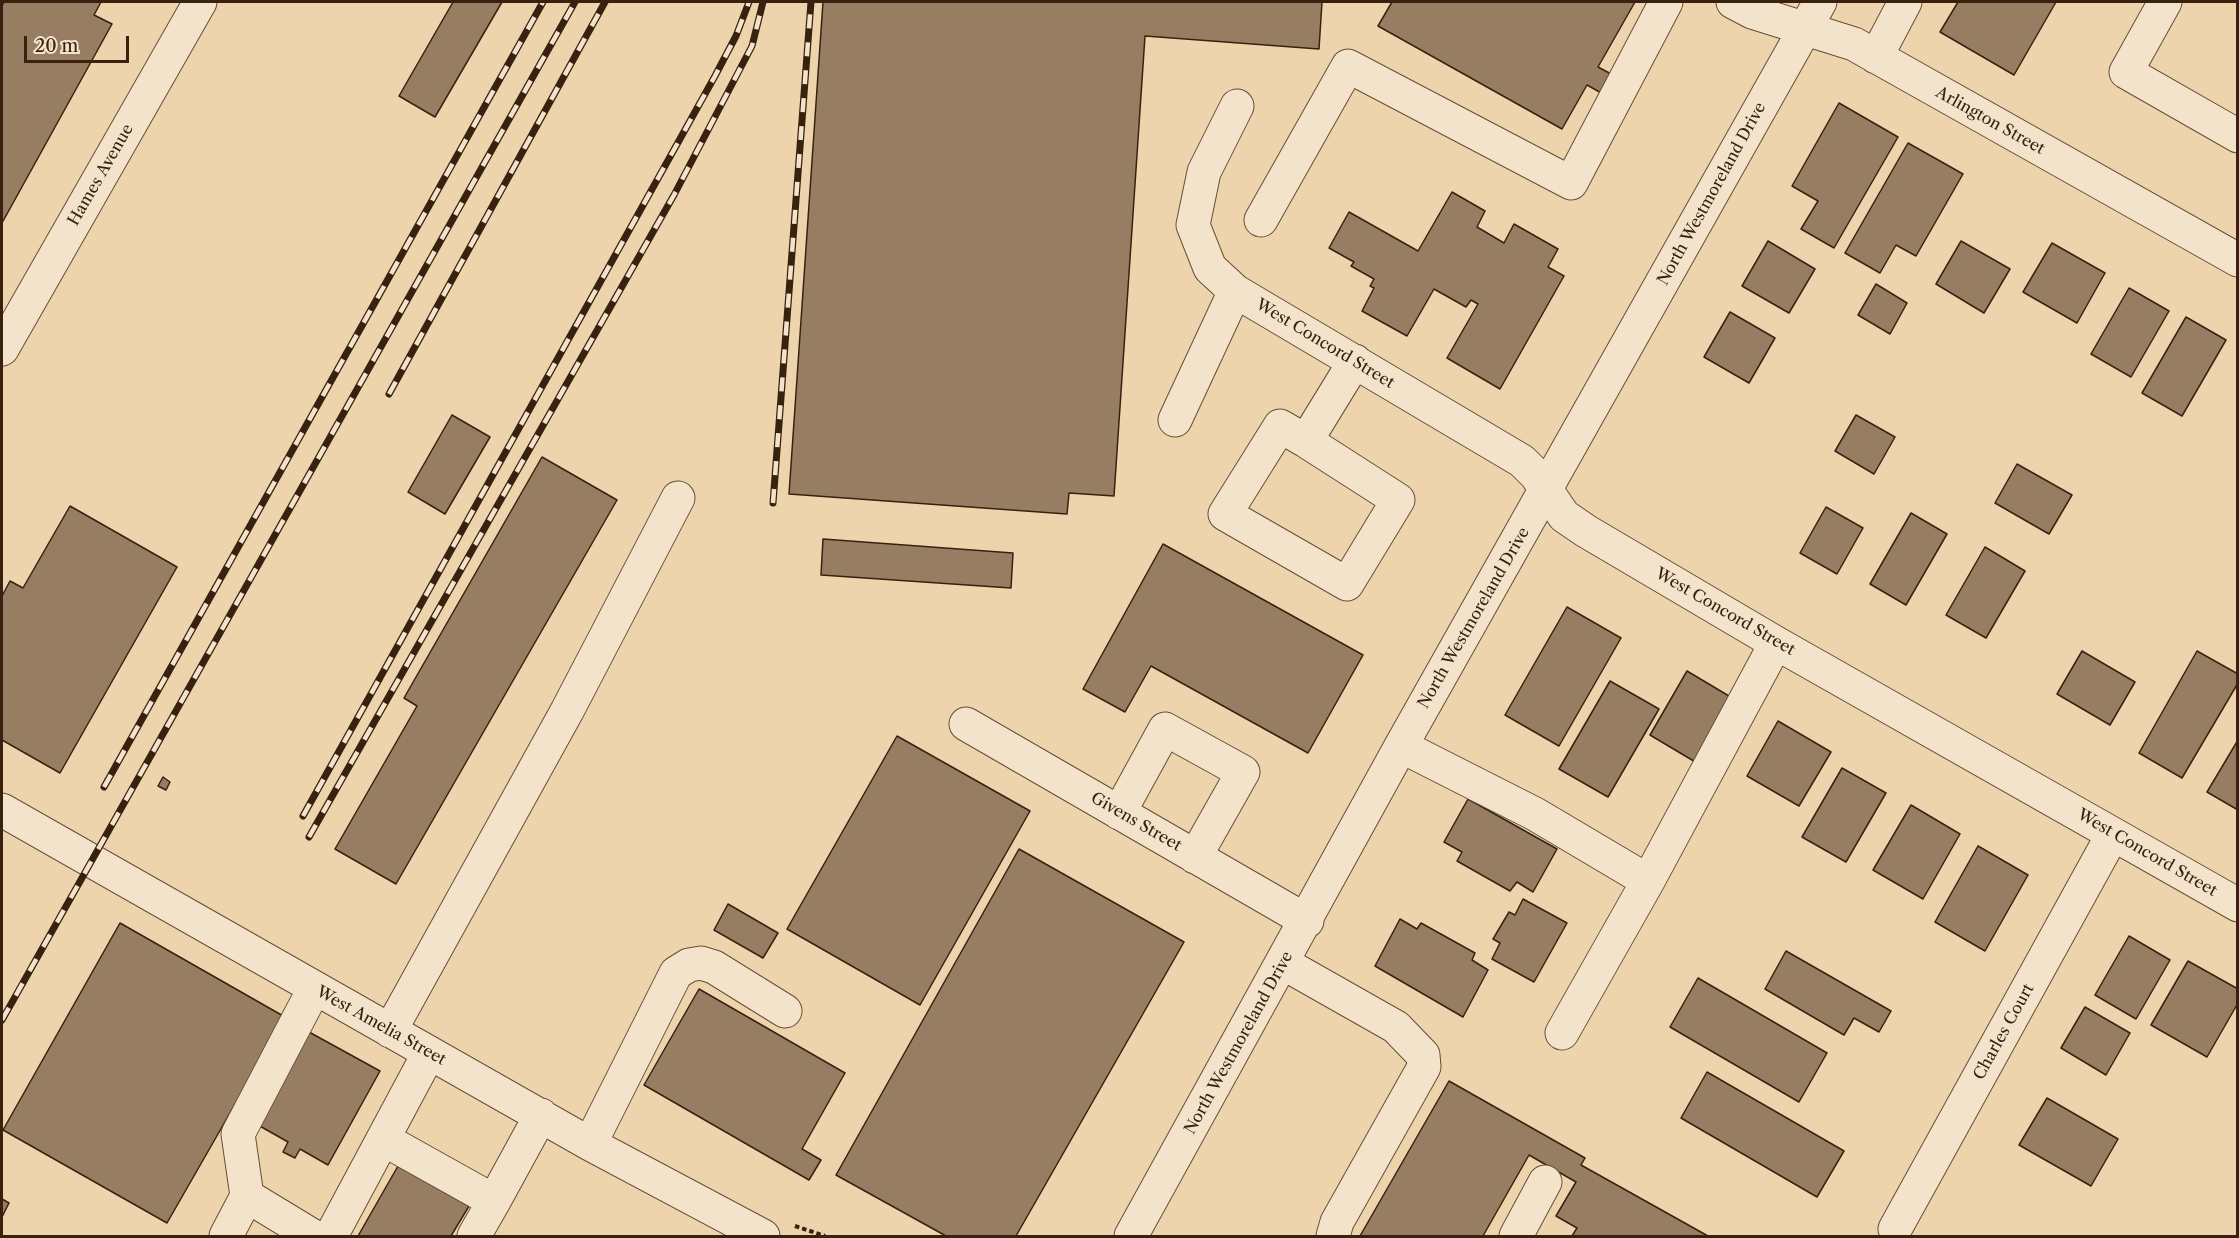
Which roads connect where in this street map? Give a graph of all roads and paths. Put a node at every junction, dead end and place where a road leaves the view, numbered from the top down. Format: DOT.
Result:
graph roads {
  1 [pos="200,2"];
  2 [pos="1666,2"];
  3 [pos="1733,2"];
  4 [pos="1905,2"];
  5 [pos="2165,2"];
  6 [pos="1812,15"];
  7 [pos="1876,57"];
  8 [pos="1237,106"];
  9 [pos="2238,136"];
  10 [pos="1261,220"];
  11 [pos="2238,260"];
  12 [pos="1235,291"];
  13 [pos="2,349"];
  14 [pos="1355,361"];
  15 [pos="1175,420"];
  16 [pos="1306,441"];
  17 [pos="1546,492"];
  18 [pos="678,498"];
  19 [pos="1776,643"];
  20 [pos="966,724"];
  21 [pos="1401,746"];
  22 [pos="2,810"];
  23 [pos="1119,813"];
  24 [pos="2113,834"];
  25 [pos="1196,856"];
  26 [pos="1648,881"];
  27 [pos="2238,905"];
  28 [pos="1306,921"];
  29 [pos="1283,963"];
  30 [pos="314,989"];
  31 [pos="785,1011"];
  32 [pos="390,1031"];
  33 [pos="1562,1033"];
  34 [pos="429,1053"];
  35 [pos="541,1115"];
  36 [pos="383,1139"];
  37 [pos="590,1144"];
  38 [pos="1545,1182"];
  39 [pos="247,1196"];
  40 [pos="494,1201"];
  41 [pos="1895,1229"];
  42 [pos="226,1236"];
  43 [pos="313,1236"];
  44 [pos="331,1236"];
  45 [pos="474,1236"];
  46 [pos="763,1236"];
  47 [pos="1131,1236"];
  48 [pos="1333,1236"];
  49 [pos="1516,1236"];
  1 -- 13 [label="street, Hames Avenue"];
  2 -- 10 [label="street"];
  3 -- 6 [label="street, Arlington Street"];
  4 -- 7 [label="street"];
  5 -- 9 [label="street"];
  6 -- 7 [label="street, Arlington Street"];
  6 -- 17 [label="street, North Westmoreland Drive"];
  7 -- 11 [label="street, Arlington Street"];
  8 -- 12 [label="street, West Concord Street"];
  12 -- 14 [label="street, West Concord Street"];
  12 -- 15 [label="street"];
  14 -- 16 [label="street"];
  14 -- 17 [label="street, West Concord Street"];
  16 -- 16 [label="street"];
  17 -- 19 [label="street, West Concord Street"];
  17 -- 21 [label="street, North Westmoreland Drive"];
  18 -- 32 [label="street"];
  19 -- 24 [label="street, West Concord Street"];
  19 -- 26 [label="street"];
  20 -- 23 [label="street, Givens Street"];
  21 -- 26 [label="street"];
  21 -- 28 [label="street, North Westmoreland Drive"];
  22 -- 30 [label="street, West Amelia Street"];
  23 -- 25 [label="street, Givens Street"];
  23 -- 25 [label="street"];
  24 -- 27 [label="street, West Concord Street"];
  24 -- 41 [label="street, Charles Court"];
  25 -- 28 [label="street, Givens Street"];
  26 -- 33 [label="street"];
  28 -- 29 [label="street, North Westmoreland Drive"];
  29 -- 47 [label="street, North Westmoreland Drive"];
  29 -- 48 [label="street"];
  30 -- 32 [label="street, West Amelia Street"];
  30 -- 39 [label="street"];
  31 -- 37 [label="street"];
  32 -- 34 [label="street, West Amelia Street"];
  34 -- 35 [label="street, West Amelia Street"];
  34 -- 36 [label="street"];
  35 -- 37 [label="street, West Amelia Street"];
  35 -- 40 [label="street"];
  36 -- 40 [label="street"];
  36 -- 44 [label="street"];
  37 -- 46 [label="street, West Amelia Street"];
  38 -- 49 [label="street"];
  39 -- 42 [label="street"];
  39 -- 43 [label="street"];
  40 -- 45 [label="street"];
}
